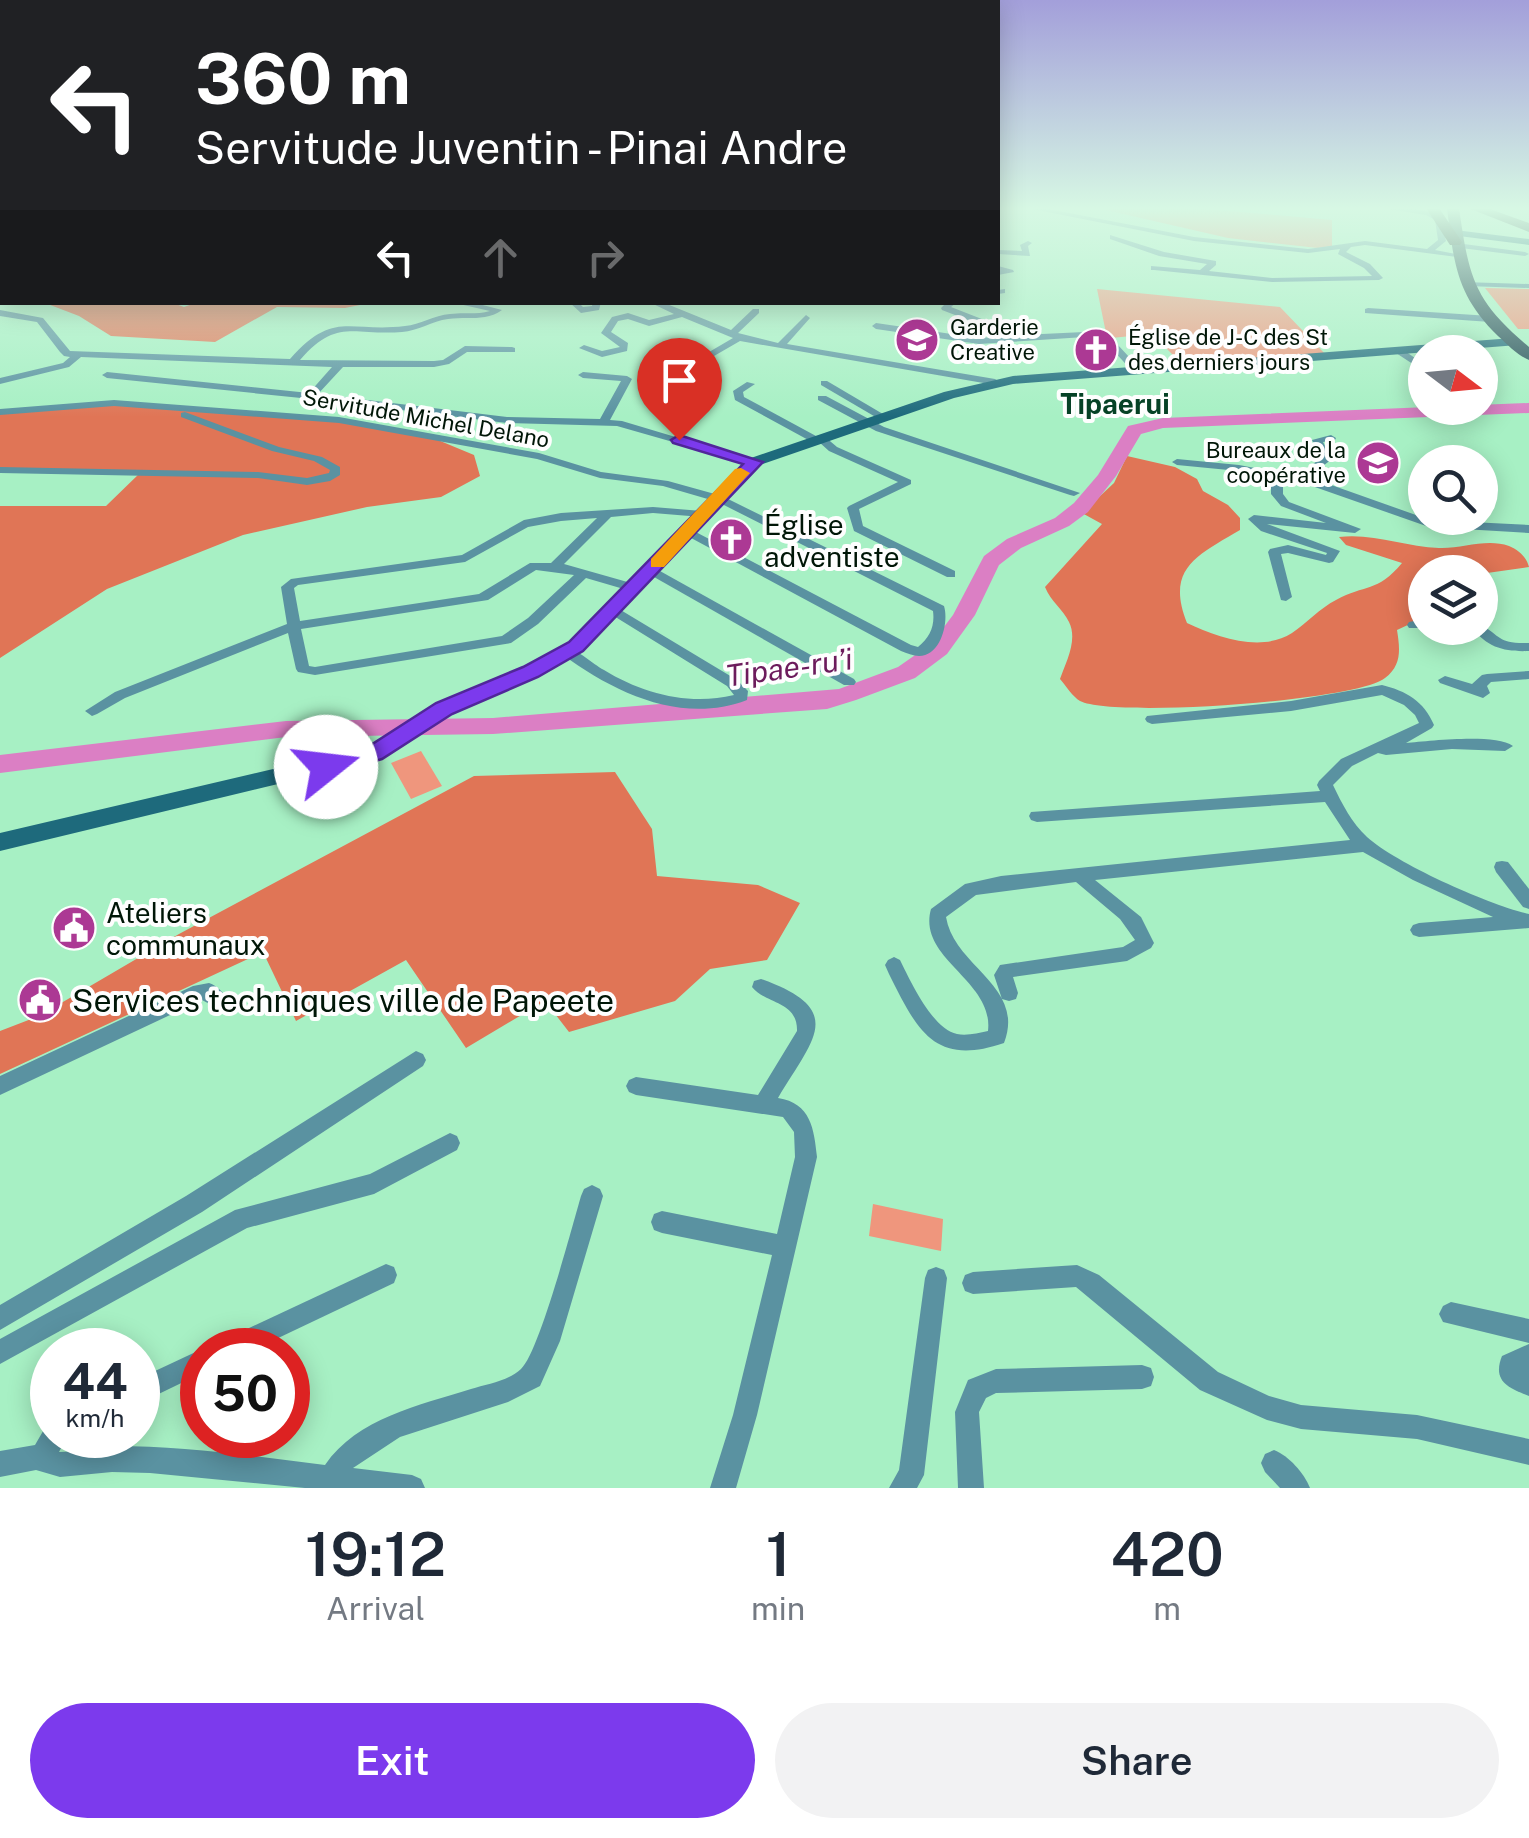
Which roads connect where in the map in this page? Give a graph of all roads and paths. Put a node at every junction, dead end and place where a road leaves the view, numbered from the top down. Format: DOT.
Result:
graph roads {
  1 [pos="1261,277"];
  2 [pos="1378,277"];
  3 [pos="1465,277"];
  4 [pos="1466,284"];
  5 [pos="1529,286"];
  6 [pos="470,305"];
  7 [pos="576,305"];
  8 [pos="596,305"];
  9 [pos="659,305"];
  10 [pos="953,307"];
  11 [pos="3,310"];
  12 [pos="756,311"];
  13 [pos="1368,311"];
  14 [pos="679,315"];
  15 [pos="806,318"];
  16 [pos="1490,319"];
  17 [pos="876,326"];
  18 [pos="735,337"];
  19 [pos="1000,339"];
  20 [pos="1513,342"];
  21 [pos="780,346"];
  22 [pos="584,348"];
  23 [pos="512,350"];
  24 [pos="1399,351"];
  25 [pos="78,355"];
  26 [pos="1529,355"];
  27 [pos="1408,357"];
  28 [pos="292,363"];
  29 [pos="340,364"];
  30 [pos="695,364"];
  31 [pos="1137,370"];
  32 [pos="107,375"];
  33 [pos="583,375"];
  34 [pos="0,381"];
  35 [pos="995,382"];
  36 [pos="750,384"];
  37 [pos="824,384"];
  38 [pos="311,396"];
  39 [pos="822,398"];
  40 [pos="184,411"];
  41 [pos="0,412"];
  42 [pos="875,419"];
  43 [pos="607,423"];
  44 [pos="1331,438"];
  45 [pos="818,439"];
  46 [pos="754,462"];
  47 [pos="1177,462"];
  48 [pos="0,470"];
  49 [pos="1278,477"];
  50 [pos="1315,483"];
  51 [pos="1074,493"];
  52 [pos="717,499"];
  53 [pos="608,513"];
  54 [pos="702,514"];
  55 [pos="1529,530"];
  56 [pos="686,532"];
  57 [pos="555,566"];
  58 [pos="652,570"];
  59 [pos="584,573"];
  60 [pos="951,574"];
  61 [pos="634,588"];
  62 [pos="1286,597"];
  63 [pos="614,610"];
  64 [pos="295,626"];
  65 [pos="1498,644"];
  66 [pos="1529,647"];
  67 [pos="568,652"];
  68 [pos="1529,675"];
  69 [pos="1445,680"];
  70 [pos="849,682"];
  71 [pos="92,710"];
  72 [pos="1152,719"];
  73 [pos="1505,746"];
  74 [pos="1353,756"];
  75 [pos="1330,796"];
  76 [pos="1037,816"];
  77 [pos="0,842"];
  78 [pos="1369,842"];
  79 [pos="1502,867"];
  80 [pos="1080,875"];
  81 [pos="1529,902"];
  82 [pos="1526,921"];
  83 [pos="1418,930"];
  84 [pos="894,965"];
  85 [pos="761,987"];
  86 [pos="1010,993"];
  87 [pos="218,1002"];
  88 [pos="416,1060"];
  89 [pos="0,1086"];
  90 [pos="636,1086"];
  91 [pos="764,1103"];
  92 [pos="450,1142"];
  93 [pos="592,1196"];
  94 [pos="662,1222"];
  95 [pos="786,1247"];
  96 [pos="386,1274"];
  97 [pos="936,1278"];
  98 [pos="973,1283"];
  99 [pos="1451,1314"];
  100 [pos="0,1318"];
  101 [pos="273,1328"];
  102 [pos="1529,1331"];
  103 [pos="0,1352"];
  104 [pos="1529,1356"];
  105 [pos="1142,1376"];
  106 [pos="1529,1384"];
  107 [pos="1529,1452"];
  108 [pos="30,1453"];
  109 [pos="45,1458"];
  110 [pos="98,1458"];
  111 [pos="160,1458"];
  112 [pos="0,1464"];
  113 [pos="1274,1464"];
  114 [pos="331,1478"];
  115 [pos="912,1484"];
  116 [pos="412,1488"];
  117 [pos="724,1488"];
  118 [pos="970,1488"];
  119 [pos="1297,1488"];
  1 -- 2 [label="street"];
  3 -- 4 [label="main road"];
  4 -- 5 [label="street"];
  4 -- 16 [label="main road"];
  6 -- 28 [label="street"];
  7 -- 8 [label="street"];
  9 -- 14 [label="street"];
  10 -- 19 [label="street"];
  11 -- 25 [label="street"];
  12 -- 18 [label="street"];
  13 -- 16 [label="street"];
  14 -- 18 [label="street"];
  14 -- 22 [label="street"];
  15 -- 21 [label="street"];
  16 -- 20 [label="main road"];
  17 -- 19 [label="street"];
  18 -- 21 [label="street"];
  18 -- 30 [label="street"];
  19 -- 31 [label="street"];
  20 -- 24 [label="main road"];
  20 -- 26 [label="main road"];
  21 -- 35 [label="street"];
  23 -- 29 [label="street"];
  24 -- 27 [label="street"];
  24 -- 31 [label="main road"];
  25 -- 28 [label="street"];
  25 -- 34 [label="street"];
  28 -- 29 [label="street"];
  29 -- 38 [label="street"];
  31 -- 35 [label="main road"];
  32 -- 38 [label="street"];
  33 -- 43 [label="street"];
  35 -- 42 [label="main road"];
  36 -- 45 [label="street"];
  37 -- 42 [label="street"];
  38 -- 43 [label="street"];
  39 -- 42 [label="street"];
  40 -- 41 [label="street, Servitude Michel Delano"];
  40 -- 48 [label="street"];
  40 -- 52 [label="street, Servitude Michel Delano"];
  42 -- 45 [label="main road"];
  42 -- 51 [label="street"];
  43 -- 46 [label="street"];
  44 -- 50 [label="street"];
  45 -- 46 [label="main road"];
  45 -- 60 [label="street"];
  46 -- 52 [label="main road"];
  47 -- 49 [label="street"];
  49 -- 50 [label="street"];
  49 -- 62 [label="street"];
  50 -- 55 [label="street"];
  52 -- 54 [label="main road"];
  52 -- 56 [label="street, Servitude Michel Delano"];
  53 -- 54 [label="street"];
  53 -- 57 [label="street"];
  53 -- 64 [label="street"];
  54 -- 56 [label="main road"];
  56 -- 58 [label="main road"];
  57 -- 59 [label="street"];
  57 -- 64 [label="street"];
  58 -- 61 [label="main road"];
  58 -- 70 [label="street"];
  59 -- 61 [label="street"];
  59 -- 64 [label="street"];
  61 -- 63 [label="main road"];
  63 -- 67 [label="main road"];
  63 -- 67 [label="street"];
  64 -- 71 [label="street"];
  65 -- 66 [label="street"];
  67 -- 77 [label="main road"];
  68 -- 69 [label="street"];
  72 -- 74 [label="street"];
  73 -- 74 [label="street"];
  74 -- 75 [label="street"];
  75 -- 76 [label="street"];
  75 -- 78 [label="street"];
  78 -- 80 [label="street"];
  78 -- 82 [label="street"];
  79 -- 81 [label="street"];
  80 -- 84 [label="street"];
  80 -- 86 [label="street"];
  82 -- 83 [label="street"];
  85 -- 91 [label="street"];
  87 -- 89 [label="street"];
  88 -- 100 [label="street"];
  90 -- 91 [label="street"];
  91 -- 95 [label="street"];
  92 -- 103 [label="street"];
  93 -- 114 [label="street"];
  94 -- 95 [label="street"];
  95 -- 117 [label="street"];
  96 -- 101 [label="street"];
  97 -- 115 [label="street"];
  98 -- 107 [label="street"];
  99 -- 102 [label="street"];
  104 -- 106 [label="street"];
  105 -- 118 [label="street"];
  108 -- 112 [label="street"];
  109 -- 110 [label="street"];
  111 -- 114 [label="street"];
  113 -- 119 [label="street"];
  114 -- 116 [label="street"];
}
